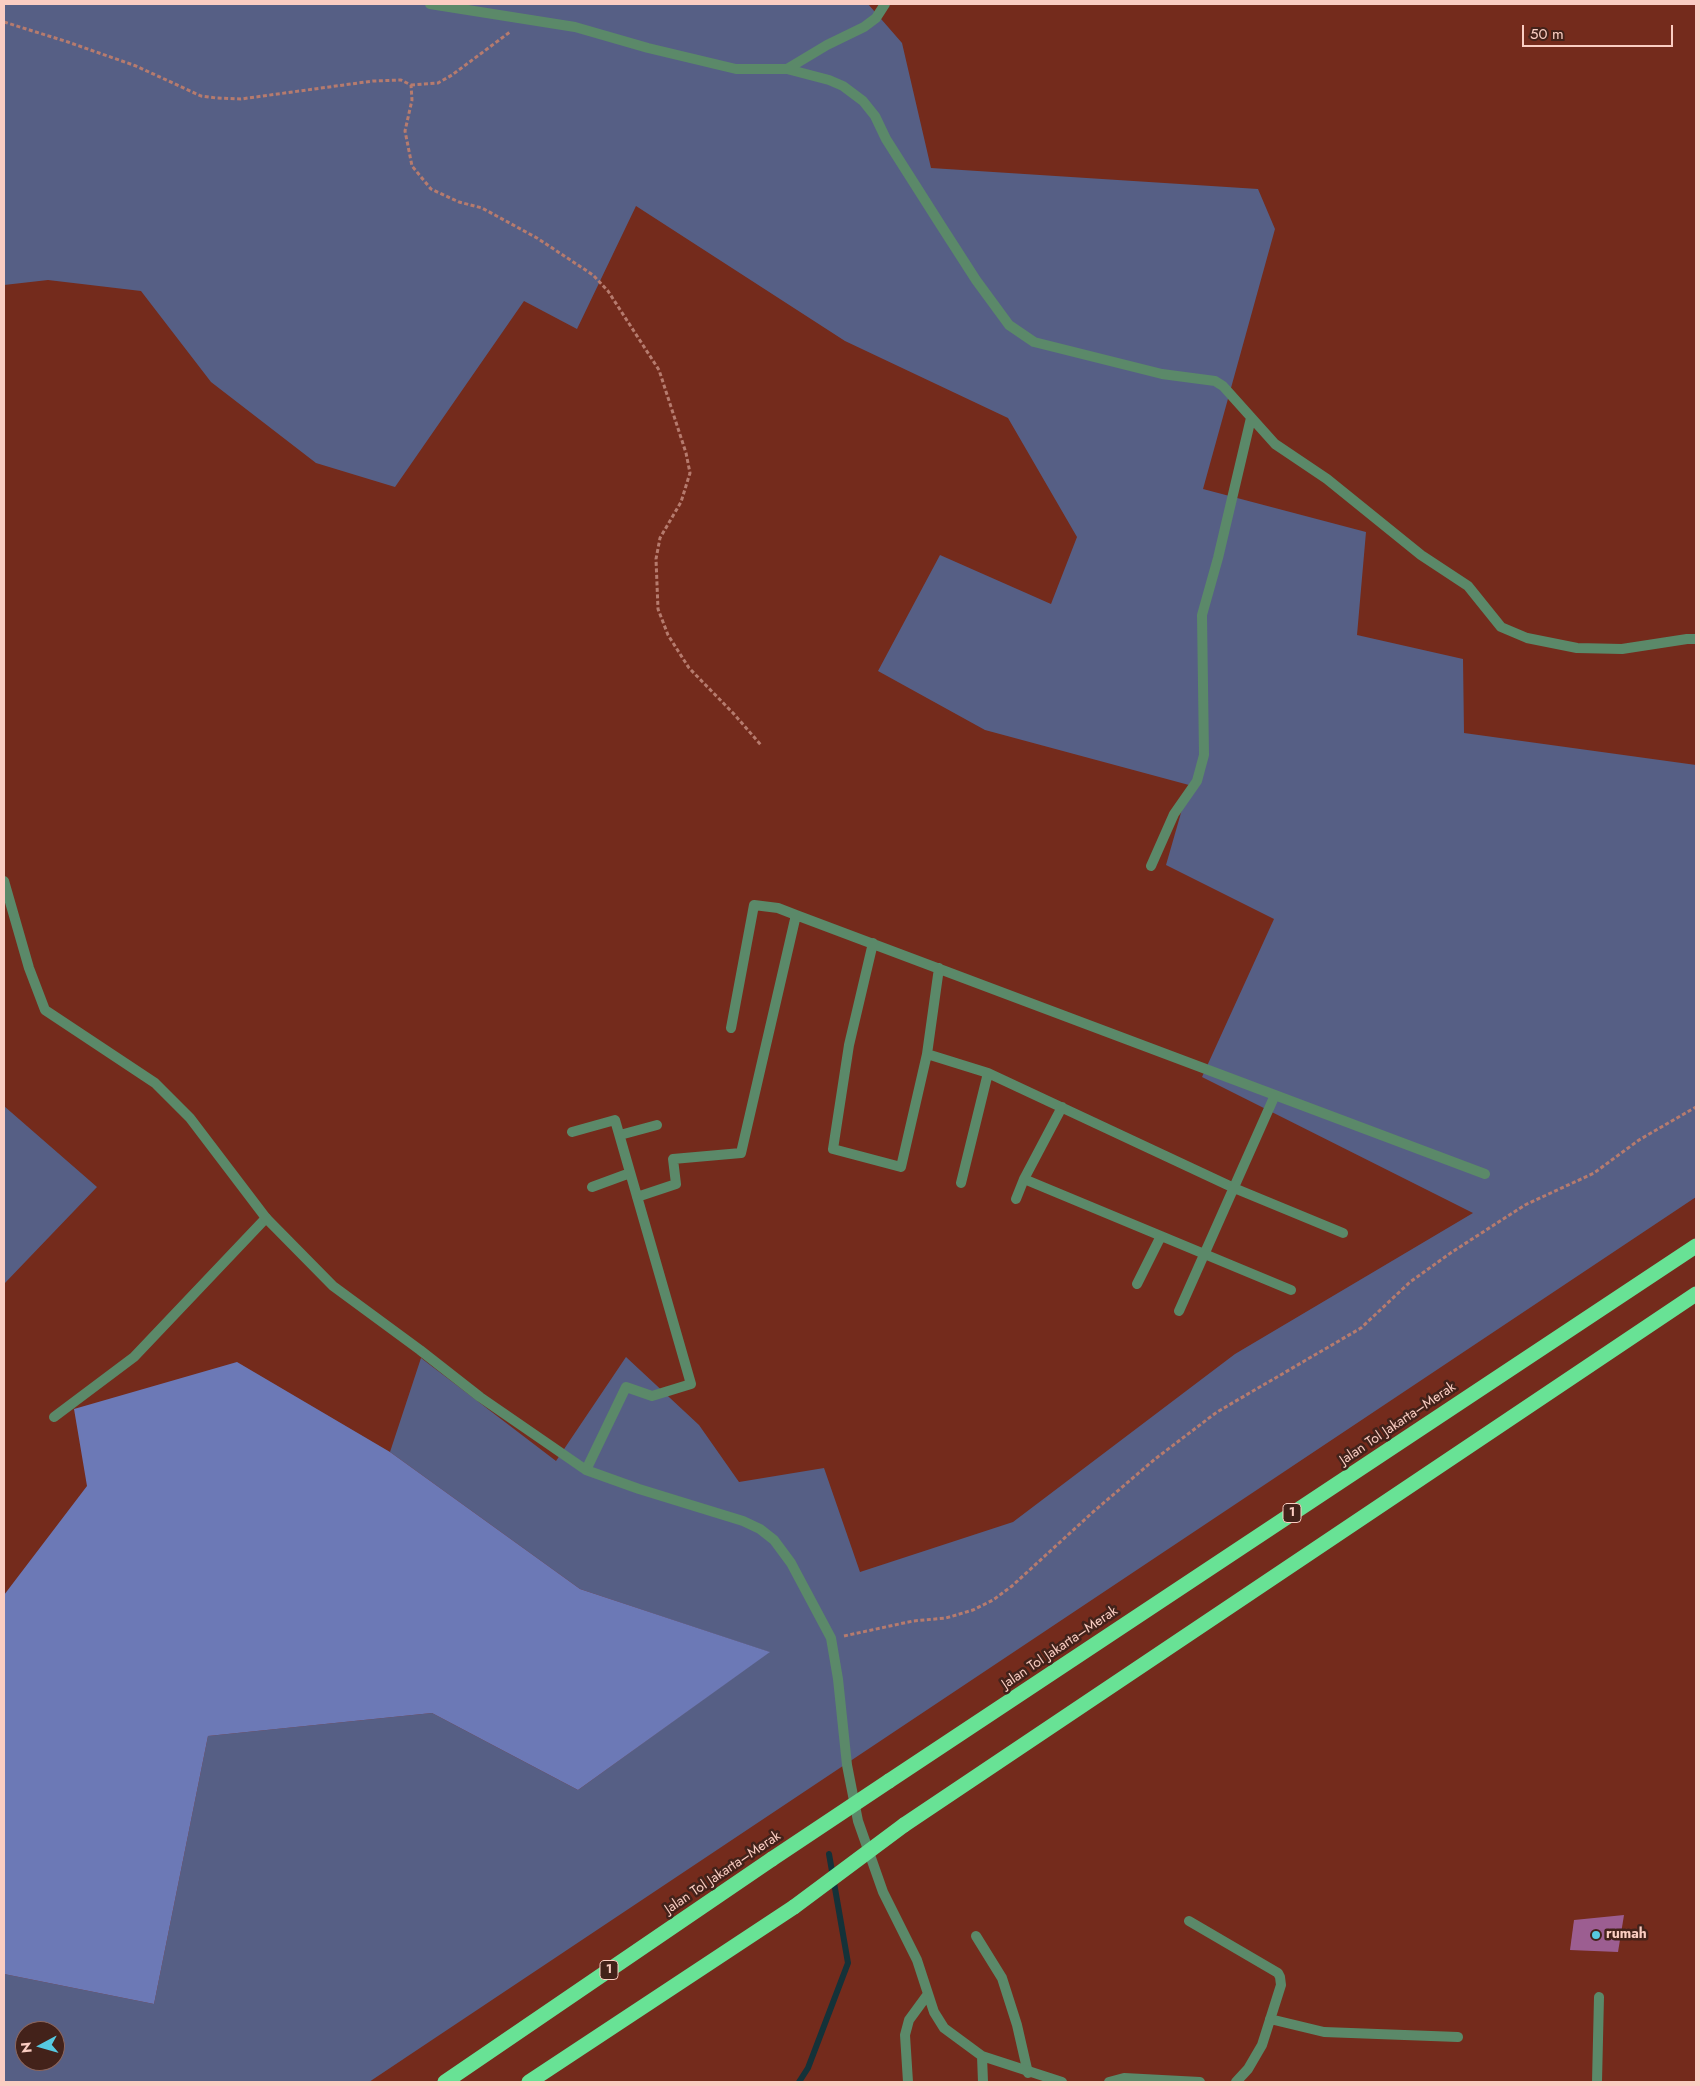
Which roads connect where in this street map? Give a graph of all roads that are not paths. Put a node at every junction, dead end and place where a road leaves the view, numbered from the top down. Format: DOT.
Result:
graph roads {
  1 [pos="430,4"];
  2 [pos="885,4"];
  3 [pos="787,69"];
  4 [pos="1251,418"];
  5 [pos="1696,640"];
  6 [pos="1151,866"];
  7 [pos="4,881"];
  8 [pos="796,915"];
  9 [pos="873,943"];
  10 [pos="939,968"];
  11 [pos="731,1028"];
  12 [pos="927,1054"];
  13 [pos="988,1073"];
  14 [pos="1275,1095"];
  15 [pos="1062,1106"];
  16 [pos="657,1125"];
  17 [pos="572,1132"];
  18 [pos="620,1135"];
  19 [pos="630,1173"];
  20 [pos="1485,1174"];
  21 [pos="1024,1179"];
  22 [pos="960,1182"];
  23 [pos="592,1187"];
  24 [pos="1234,1188"];
  25 [pos="637,1197"];
  26 [pos="1016,1199"];
  27 [pos="266,1218"];
  28 [pos="1343,1232"];
  29 [pos="1161,1236"];
  30 [pos="1696,1246"];
  31 [pos="1204,1254"];
  32 [pos="1137,1284"];
  33 [pos="1291,1290"];
  34 [pos="1696,1294"];
  35 [pos="1179,1311"];
  36 [pos="54,1417"];
  37 [pos="586,1470"];
  38 [pos="1190,1921"];
  39 [pos="976,1936"];
  40 [pos="928,1994"];
  41 [pos="1598,1998"];
  42 [pos="1270,2020"];
  43 [pos="1458,2037"];
  44 [pos="982,2056"];
  45 [pos="1028,2072"];
  46 [pos="445,2082"];
  47 [pos="529,2082"];
  48 [pos="908,2082"];
  49 [pos="983,2082"];
  50 [pos="1062,2082"];
  51 [pos="1108,2082"];
  52 [pos="1200,2082"];
  53 [pos="1236,2082"];
  54 [pos="1597,2082"];
  1 -- 3 [label="street"];
  2 -- 3 [label="street"];
  3 -- 4 [label="street"];
  4 -- 5 [label="street"];
  4 -- 6 [label="street"];
  7 -- 27 [label="street"];
  8 -- 9 [label="street"];
  8 -- 11 [label="street"];
  8 -- 25 [label="street"];
  9 -- 10 [label="street"];
  9 -- 12 [label="street"];
  10 -- 12 [label="street"];
  10 -- 14 [label="street"];
  12 -- 13 [label="street"];
  13 -- 15 [label="street"];
  13 -- 22 [label="street"];
  14 -- 20 [label="street"];
  14 -- 24 [label="street"];
  15 -- 21 [label="street"];
  15 -- 24 [label="street"];
  16 -- 18 [label="street"];
  17 -- 18 [label="street"];
  18 -- 19 [label="street"];
  19 -- 23 [label="street"];
  19 -- 25 [label="street"];
  21 -- 26 [label="street"];
  21 -- 29 [label="street"];
  24 -- 28 [label="street"];
  24 -- 31 [label="street"];
  25 -- 37 [label="street"];
  27 -- 36 [label="street"];
  27 -- 37 [label="street"];
  29 -- 31 [label="street"];
  29 -- 32 [label="street"];
  30 -- 46 [label="highway, Jalan Tol Jakarta–Merak / 1, bridge"];
  31 -- 33 [label="street"];
  31 -- 35 [label="street"];
  34 -- 47 [label="highway, bridge"];
  37 -- 40 [label="street"];
  38 -- 42 [label="street"];
  39 -- 45 [label="street"];
  40 -- 44 [label="street"];
  40 -- 48 [label="street"];
  41 -- 54 [label="street"];
  42 -- 43 [label="street"];
  42 -- 53 [label="street"];
  44 -- 45 [label="street"];
  44 -- 49 [label="street"];
  45 -- 50 [label="street"];
  51 -- 52 [label="street"];
}
